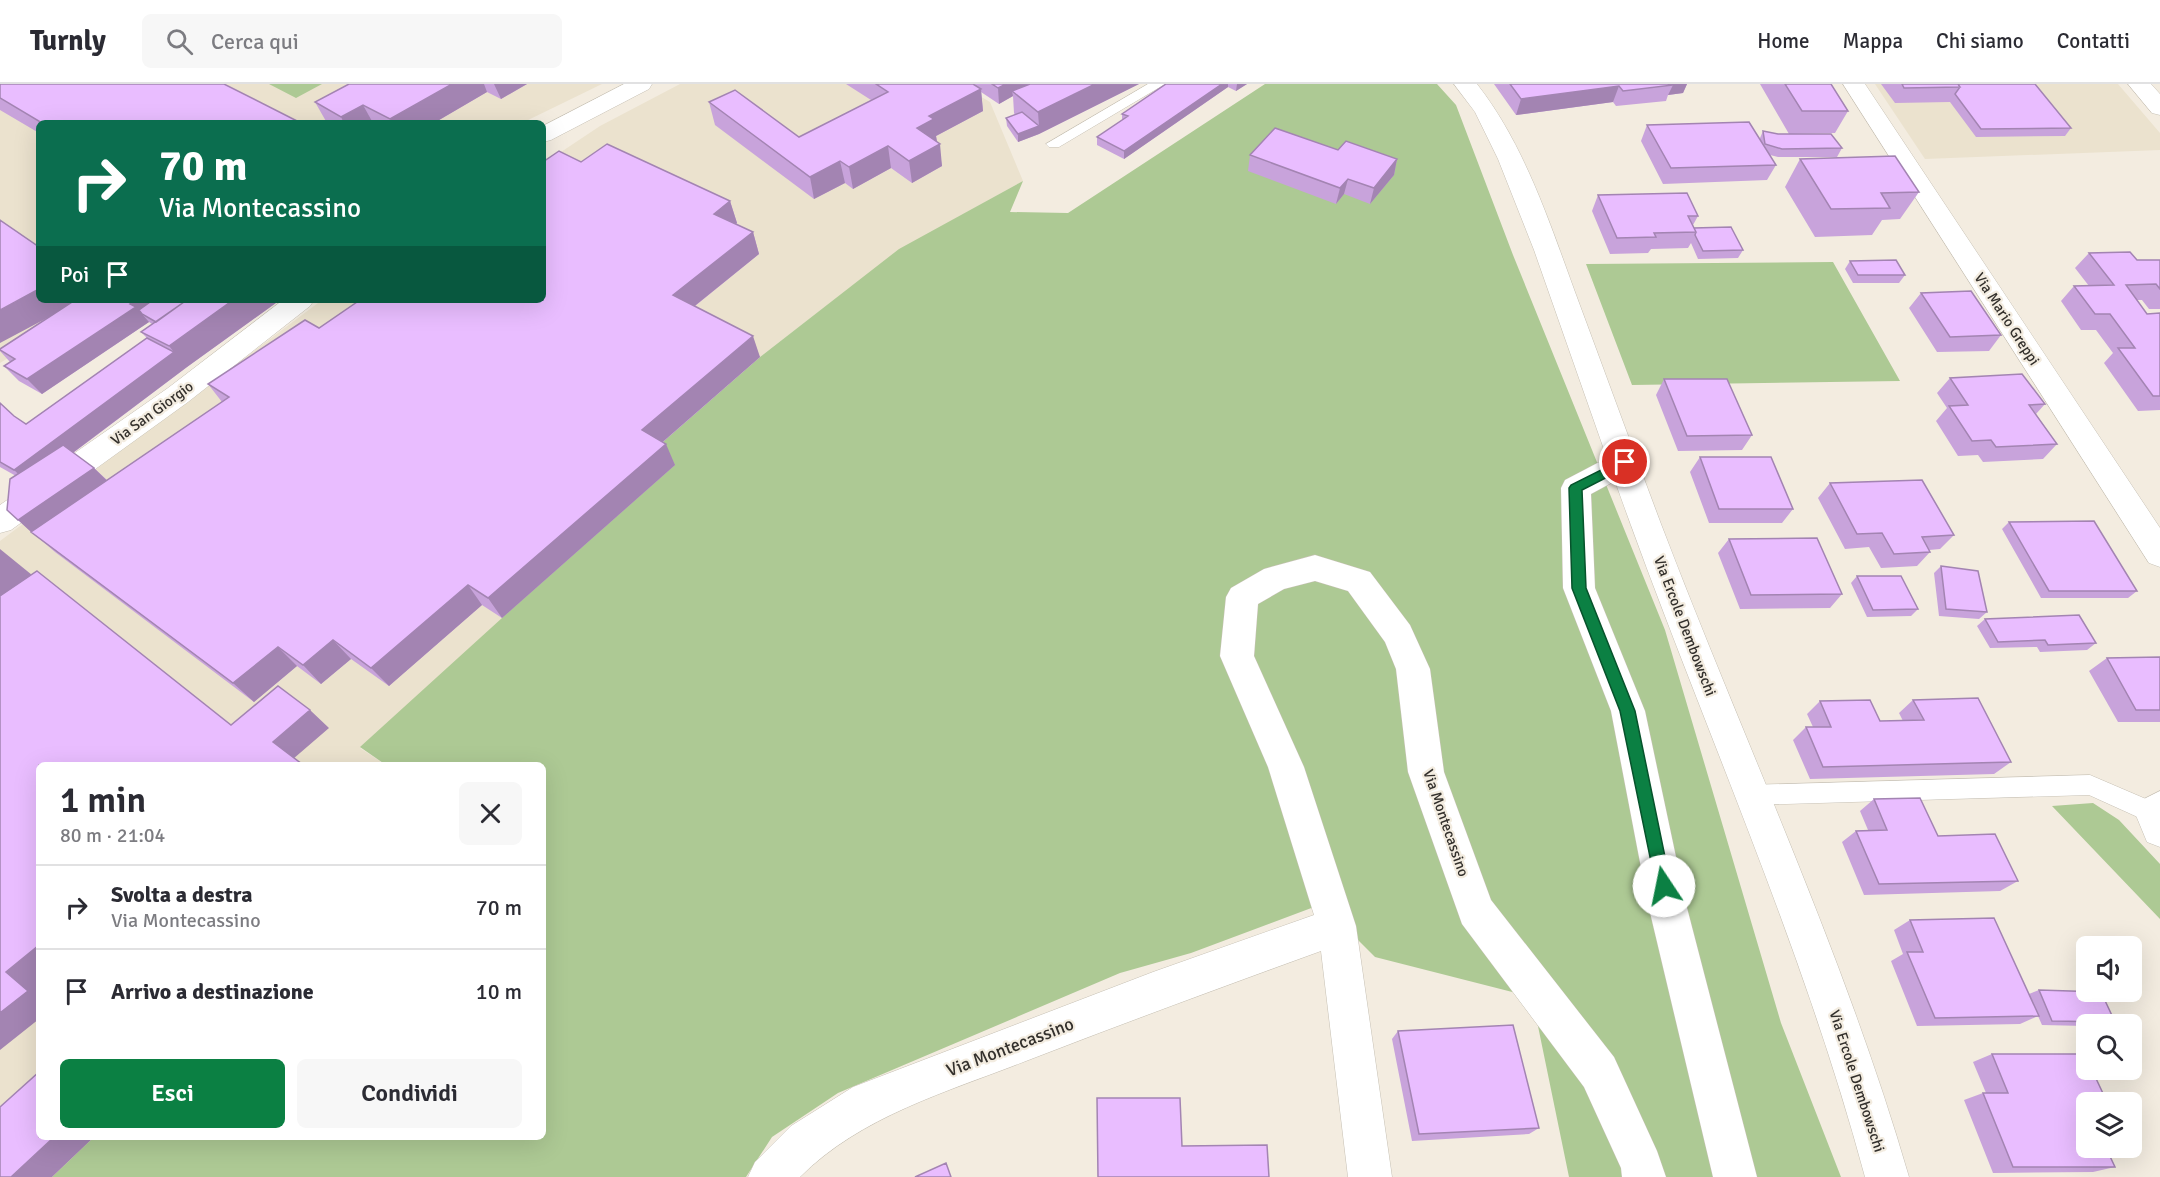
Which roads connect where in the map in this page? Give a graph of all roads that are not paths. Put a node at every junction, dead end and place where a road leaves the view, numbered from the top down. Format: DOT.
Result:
graph roads {
  1 [pos="641,84"];
  2 [pos="1158,84"];
  3 [pos="1465,84"];
  4 [pos="1854,84"];
  5 [pos="2139,84"];
  6 [pos="2160,108"];
  7 [pos="546,133"];
  8 [pos="1054,144"];
  9 [pos="297,303"];
  10 [pos="1625,462"];
  11 [pos="0,521"];
  12 [pos="2160,554"];
  13 [pos="1750,795"];
  14 [pos="2158,817"];
  15 [pos="1337,926"];
  16 [pos="770,1177"];
  17 [pos="1370,1177"];
  18 [pos="1644,1177"];
  19 [pos="1735,1177"];
  20 [pos="1887,1177"];
  1 -- 7 [label="street"];
  2 -- 8 [label="lane"];
  3 -- 10 [label="street, Via Ercole Dembowschi"];
  4 -- 12 [label="street, Via Mario Greppi"];
  5 -- 6 [label="street"];
  9 -- 11 [label="street, Via San Giorgio"];
  10 -- 13 [label="street, Via Ercole Dembowschi"];
  10 -- 19 [label="street"];
  13 -- 14 [label="lane"];
  13 -- 20 [label="street, Via Ercole Dembowschi"];
  15 -- 16 [label="street, Via Montecassino"];
  15 -- 17 [label="street, Via Montecassino"];
  15 -- 18 [label="street, Via Montecassino"];
}
